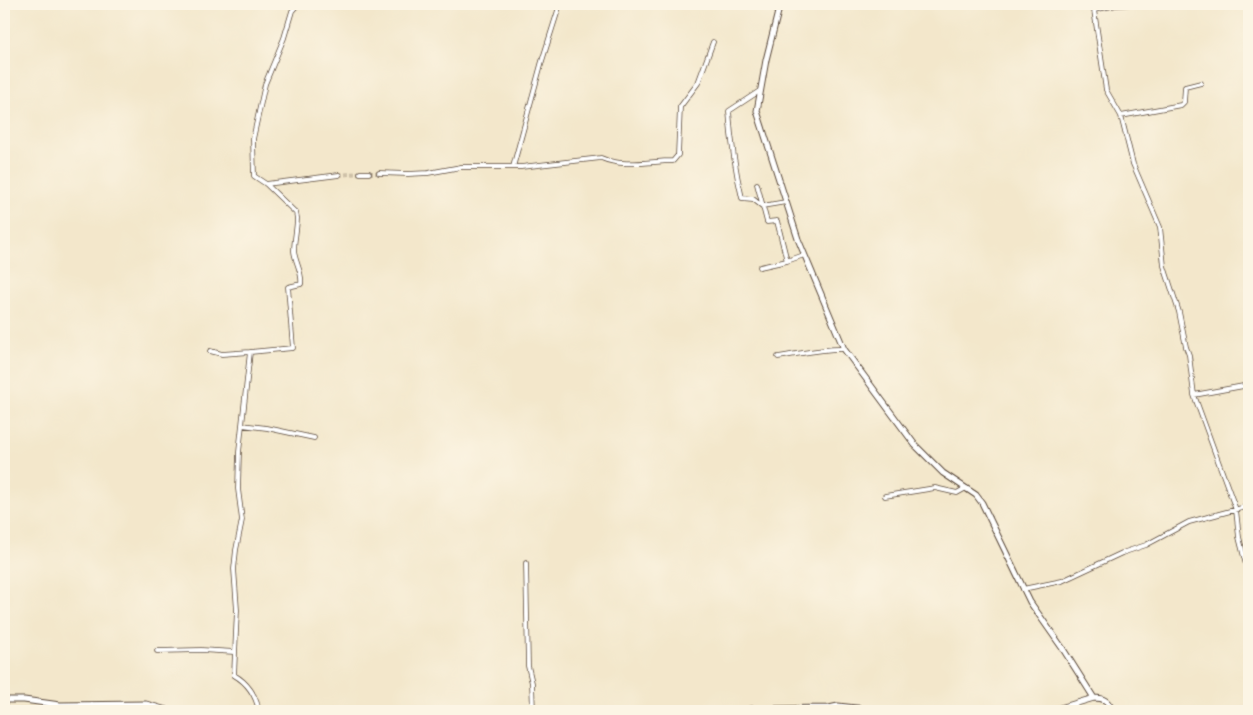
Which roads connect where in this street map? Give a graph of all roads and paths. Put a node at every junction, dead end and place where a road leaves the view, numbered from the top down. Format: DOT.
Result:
graph roads {
  1 [pos="298,4"];
  2 [pos="560,4"];
  3 [pos="780,4"];
  4 [pos="1063,4"];
  5 [pos="1116,4"];
  6 [pos="1134,4"];
  7 [pos="1094,10"];
  8 [pos="713,42"];
  9 [pos="1201,83"];
  10 [pos="760,90"];
  11 [pos="1121,116"];
  12 [pos="513,167"];
  13 [pos="360,173"];
  14 [pos="369,173"];
  15 [pos="380,173"];
  16 [pos="339,175"];
  17 [pos="266,184"];
  18 [pos="757,184"];
  19 [pos="786,202"];
  20 [pos="762,206"];
  21 [pos="804,255"];
  22 [pos="787,262"];
  23 [pos="760,267"];
  24 [pos="844,349"];
  25 [pos="210,351"];
  26 [pos="250,352"];
  27 [pos="778,358"];
  28 [pos="1249,385"];
  29 [pos="1194,395"];
  30 [pos="242,425"];
  31 [pos="314,438"];
  32 [pos="966,488"];
  33 [pos="885,496"];
  34 [pos="1249,506"];
  35 [pos="1236,510"];
  36 [pos="526,562"];
  37 [pos="1249,577"];
  38 [pos="1024,589"];
  39 [pos="157,651"];
  40 [pos="235,652"];
  41 [pos="1094,698"];
  42 [pos="4,700"];
  43 [pos="170,711"];
  44 [pos="259,711"];
  45 [pos="533,711"];
  46 [pos="734,711"];
  47 [pos="884,711"];
  48 [pos="1050,711"];
  49 [pos="1112,711"];
  1 -- 17 [label="street"];
  2 -- 12 [label="street"];
  3 -- 10 [label="street"];
  4 -- 7 [label="street"];
  5 -- 6 [label="street"];
  5 -- 7 [label="street"];
  7 -- 11 [label="street"];
  8 -- 12 [label="street"];
  9 -- 11 [label="street"];
  10 -- 19 [label="street"];
  10 -- 20 [label="street"];
  11 -- 29 [label="street"];
  12 -- 15 [label="street"];
  13 -- 14 [label="street"];
  16 -- 17 [label="street"];
  17 -- 26 [label="street"];
  18 -- 20 [label="street"];
  19 -- 20 [label="street"];
  19 -- 21 [label="street"];
  20 -- 22 [label="street"];
  21 -- 22 [label="street"];
  21 -- 24 [label="street"];
  22 -- 23 [label="street"];
  24 -- 27 [label="street"];
  24 -- 32 [label="street"];
  25 -- 26 [label="street"];
  26 -- 30 [label="street"];
  28 -- 29 [label="street"];
  29 -- 35 [label="street"];
  30 -- 31 [label="street"];
  30 -- 40 [label="street"];
  32 -- 33 [label="street"];
  32 -- 38 [label="street"];
  34 -- 35 [label="street"];
  35 -- 37 [label="street"];
  35 -- 38 [label="street"];
  36 -- 45 [label="street"];
  38 -- 41 [label="street"];
  39 -- 40 [label="street"];
  40 -- 44 [label="street"];
  41 -- 48 [label="street"];
  41 -- 49 [label="street"];
  42 -- 43 [label="street"];
  46 -- 47 [label="street"];
}
